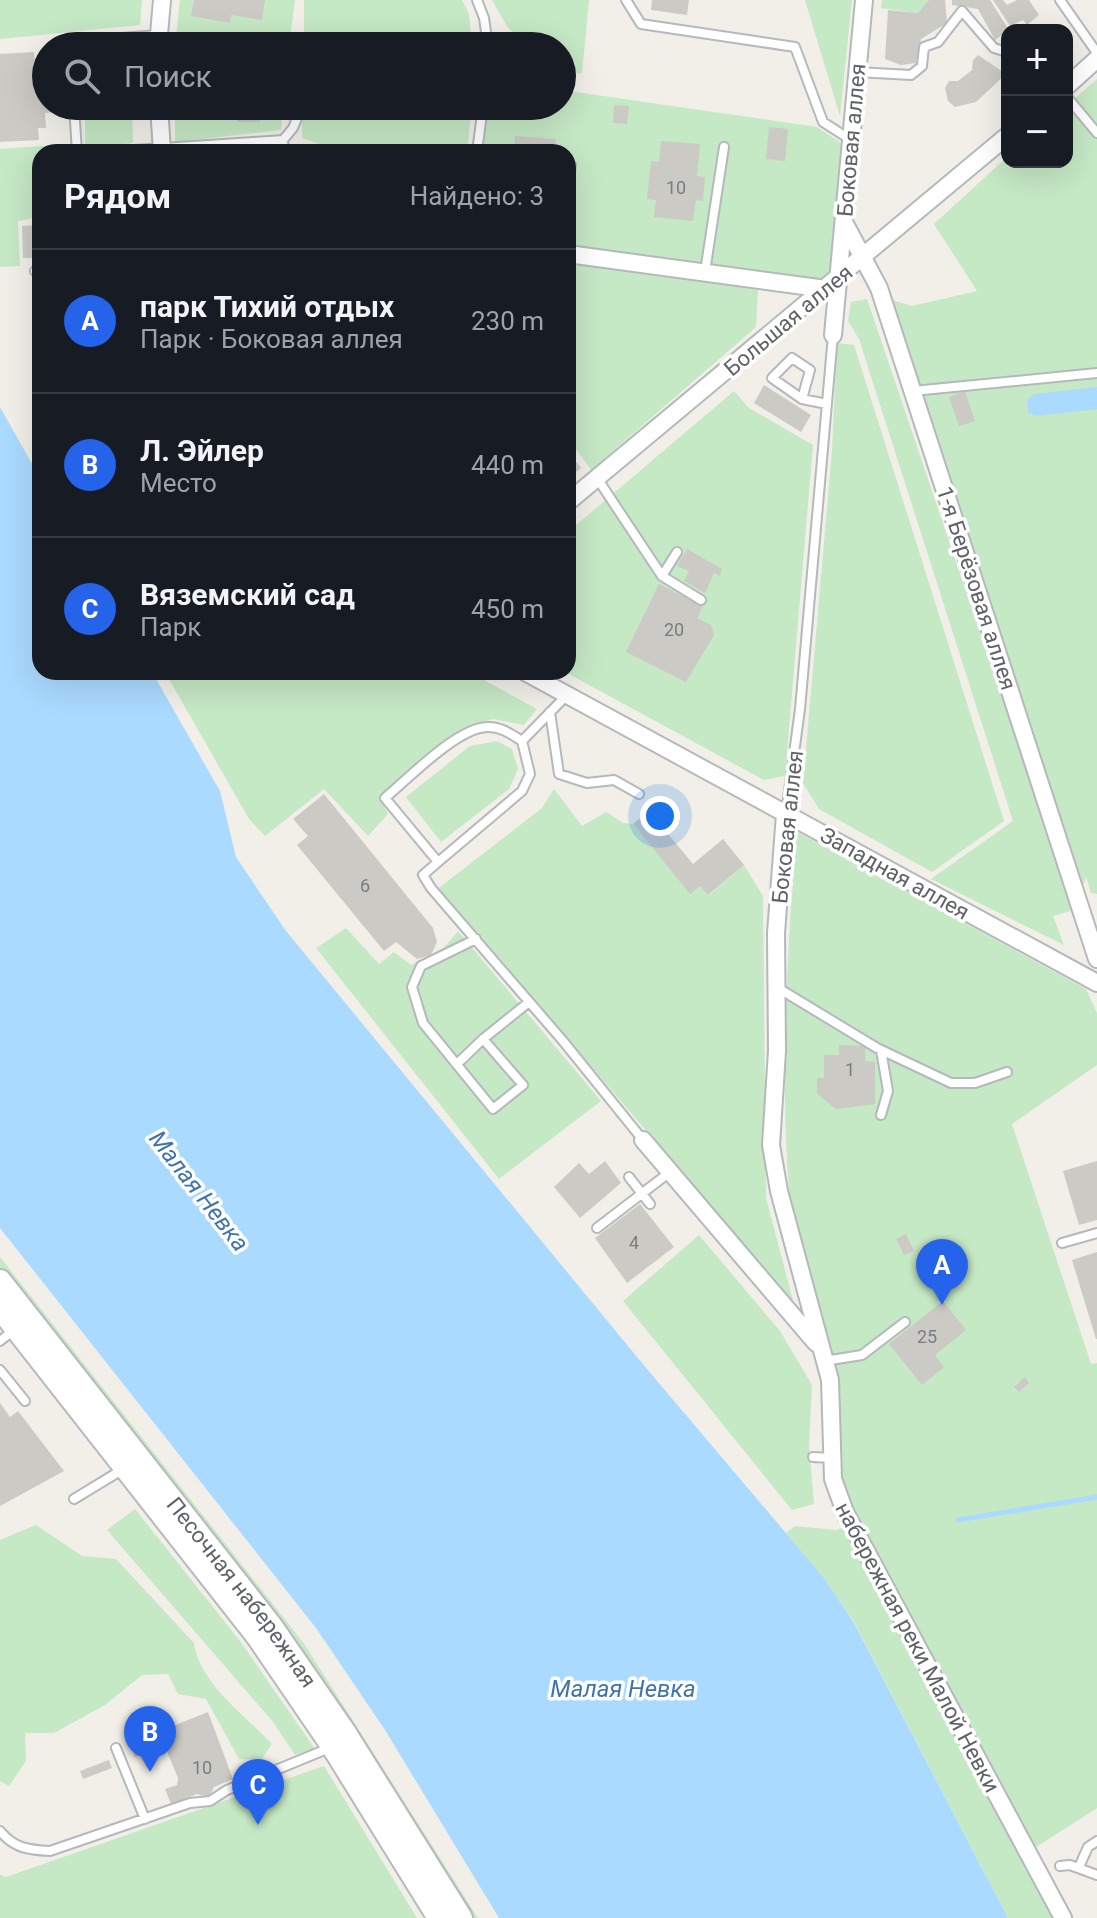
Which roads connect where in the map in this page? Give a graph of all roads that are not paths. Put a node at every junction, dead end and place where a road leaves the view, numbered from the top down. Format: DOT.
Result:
graph roads {
  1 [pos="162,0"];
  2 [pos="477,0"];
  3 [pos="626,0"];
  4 [pos="864,0"];
  5 [pos="1060,0"];
  6 [pos="159,32"];
  7 [pos="486,32"];
  8 [pos="1001,50"];
  9 [pos="1097,56"];
  10 [pos="857,72"];
  11 [pos="1073,80"];
  12 [pos="1073,104"];
  13 [pos="75,120"];
  14 [pos="160,120"];
  15 [pos="296,120"];
  16 [pos="481,120"];
  17 [pos="1097,133"];
  18 [pos="283,140"];
  19 [pos="851,141"];
  20 [pos="1001,141"];
  21 [pos="76,144"];
  22 [pos="162,144"];
  23 [pos="235,144"];
  24 [pos="283,144"];
  25 [pos="478,144"];
  26 [pos="724,147"];
  27 [pos="844,222"];
  28 [pos="576,255"];
  29 [pos="864,256"];
  30 [pos="705,272"];
  31 [pos="833,290"];
  32 [pos="833,335"];
  33 [pos="1097,373"];
  34 [pos="913,391"];
  35 [pos="802,399"];
  36 [pos="827,404"];
  37 [pos="597,478"];
  38 [pos="576,495"];
  39 [pos="677,552"];
  40 [pos="662,576"];
  41 [pos="701,600"];
  42 [pos="540,680"];
  43 [pos="567,695"];
  44 [pos="550,712"];
  45 [pos="522,741"];
  46 [pos="639,794"];
  47 [pos="785,814"];
  48 [pos="438,862"];
  49 [pos="476,939"];
  50 [pos="1097,959"];
  51 [pos="1097,983"];
  52 [pos="775,986"];
  53 [pos="529,1002"];
  54 [pos="483,1039"];
  55 [pos="881,1050"];
  56 [pos="457,1064"];
  57 [pos="1007,1072"];
  58 [pos="881,1115"];
  59 [pos="643,1140"];
  60 [pos="670,1172"];
  61 [pos="629,1177"];
  62 [pos="642,1193"];
  63 [pos="650,1204"];
  64 [pos="597,1228"];
  65 [pos="1097,1233"];
  66 [pos="1062,1243"];
  67 [pos="0,1281"];
  68 [pos="0,1308"];
  69 [pos="905,1322"];
  70 [pos="8,1334"];
  71 [pos="822,1354"];
  72 [pos="0,1370"];
  73 [pos="25,1401"];
  74 [pos="813,1457"];
  75 [pos="831,1458"];
  76 [pos="125,1468"];
  77 [pos="74,1499"];
  78 [pos="333,1747"];
  79 [pos="116,1748"];
  80 [pos="145,1819"];
  81 [pos="0,1831"];
  82 [pos="1097,1841"];
  83 [pos="1060,1866"];
  84 [pos="1079,1867"];
  85 [pos="1097,1875"];
  86 [pos="439,1918"];
  87 [pos="461,1918"];
  88 [pos="1063,1918"];
  1 -- 6 [label="street"];
  2 -- 7 [label="lane"];
  3 -- 19 [label="lane"];
  4 -- 10 [label="street, Боковая аллея"];
  5 -- 9 [label="lane"];
  8 -- 10 [label="lane"];
  9 -- 11 [label="street"];
  10 -- 19 [label="street, Боковая аллея"];
  12 -- 17 [label="lane"];
  13 -- 21 [label="lane"];
  14 -- 22 [label="street"];
  15 -- 18 [label="lane"];
  16 -- 25 [label="lane"];
  18 -- 23 [label="lane"];
  18 -- 24 [label="lane"];
  19 -- 27 [label="street, Боковая аллея"];
  20 -- 29 [label="street, Большая аллея"];
  26 -- 30 [label="lane"];
  27 -- 29 [label="street, 1-я Берёзовая аллея"];
  27 -- 31 [label="street, Боковая аллея"];
  28 -- 30 [label="street"];
  29 -- 31 [label="street, Большая аллея"];
  29 -- 34 [label="street, 1-я Берёзовая аллея"];
  30 -- 31 [label="street"];
  31 -- 32 [label="street, Боковая аллея"];
  31 -- 37 [label="street, Большая аллея"];
  32 -- 36 [label="lane, Боковая аллея"];
  33 -- 34 [label="lane"];
  34 -- 50 [label="street, 1-я Берёзовая аллея"];
  35 -- 35 [label="lane"];
  35 -- 36 [label="lane"];
  36 -- 47 [label="lane, Боковая аллея"];
  37 -- 38 [label="street, Большая аллея"];
  37 -- 40 [label="lane"];
  39 -- 40 [label="lane"];
  40 -- 41 [label="lane"];
  42 -- 43 [label="street, Западная аллея"];
  43 -- 44 [label="lane"];
  43 -- 47 [label="street, Западная аллея"];
  44 -- 45 [label="lane"];
  44 -- 46 [label="lane"];
  45 -- 48 [label="lane"];
  45 -- 48 [label="lane"];
  47 -- 51 [label="street, Западная аллея"];
  47 -- 52 [label="street, Боковая аллея"];
  48 -- 49 [label="lane"];
  49 -- 53 [label="lane"];
  49 -- 56 [label="lane"];
  52 -- 55 [label="lane"];
  52 -- 71 [label="street, Боковая аллея"];
  53 -- 54 [label="lane"];
  53 -- 59 [label="lane"];
  54 -- 56 [label="lane"];
  54 -- 56 [label="lane"];
  55 -- 57 [label="lane"];
  55 -- 58 [label="lane"];
  59 -- 60 [label="street, набережная реки Малой Невки"];
  60 -- 62 [label="lane"];
  60 -- 71 [label="street, набережная реки Малой Невки"];
  61 -- 62 [label="lane"];
  62 -- 63 [label="lane"];
  62 -- 64 [label="lane"];
  65 -- 66 [label="lane"];
  67 -- 87 [label="main road, Песочная набережная"];
  68 -- 70 [label="main road, Песочная набережная"];
  69 -- 71 [label="lane"];
  70 -- 76 [label="main road, Песочная набережная"];
  71 -- 75 [label="street, набережная реки Малой Невки"];
  72 -- 73 [label="lane"];
  74 -- 75 [label="lane"];
  75 -- 88 [label="street, набережная реки Малой Невки"];
  76 -- 77 [label="lane"];
  76 -- 78 [label="main road, Песочная набережная"];
  78 -- 80 [label="lane"];
  78 -- 86 [label="main road, Песочная набережная"];
  79 -- 80 [label="lane"];
  80 -- 81 [label="lane"];
  82 -- 84 [label="lane"];
  83 -- 84 [label="lane"];
  84 -- 85 [label="lane"];
}
